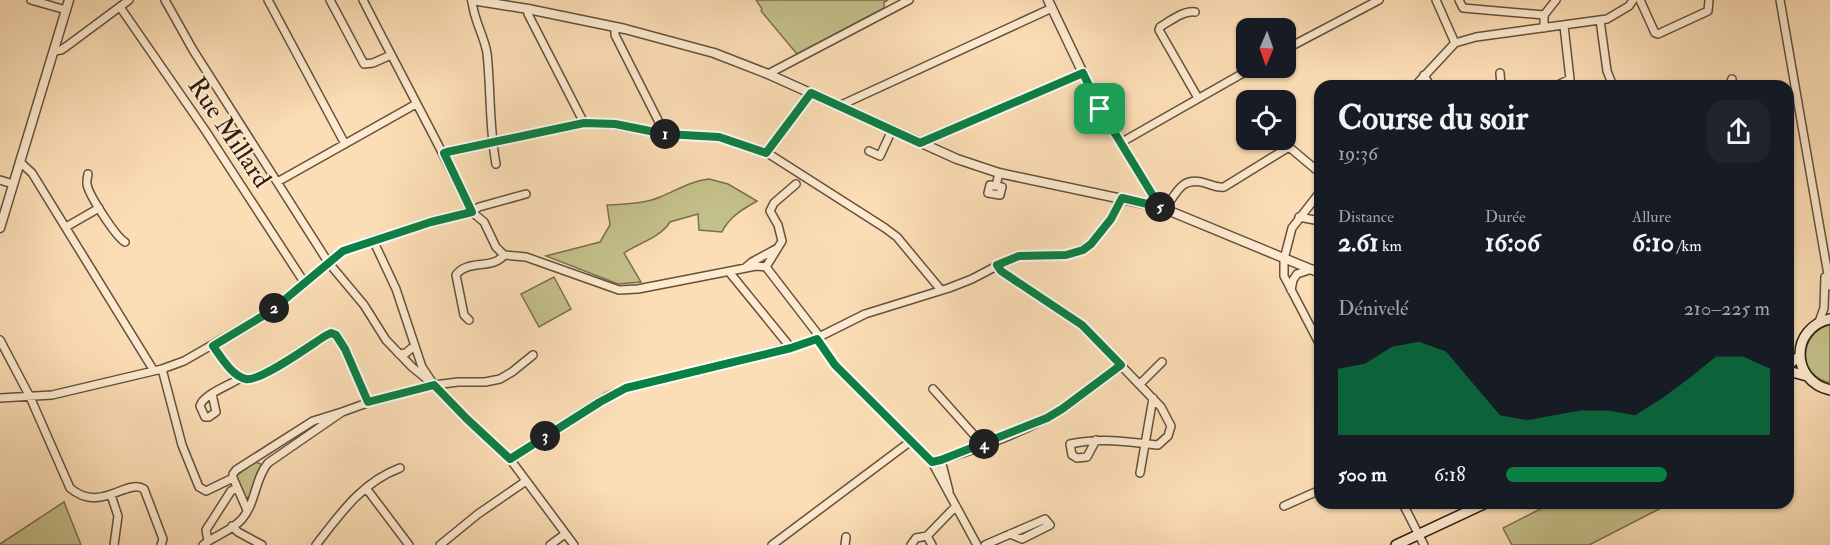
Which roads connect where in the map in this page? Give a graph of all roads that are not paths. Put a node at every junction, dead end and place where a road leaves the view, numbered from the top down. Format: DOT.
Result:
graph roads {
  1 [pos="31,0"];
  2 [pos="69,0"];
  3 [pos="129,0"];
  4 [pos="165,0"];
  5 [pos="267,0"];
  6 [pos="330,0"];
  7 [pos="363,0"];
  8 [pos="472,0"];
  9 [pos="909,0"];
  10 [pos="1379,0"];
  11 [pos="1436,0"];
  12 [pos="1459,0"];
  13 [pos="1556,0"];
  14 [pos="1640,0"];
  15 [pos="1709,0"];
  16 [pos="1780,0"];
  17 [pos="494,2"];
  18 [pos="1631,3"];
  19 [pos="1050,4"];
  20 [pos="120,7"];
  21 [pos="528,9"];
  22 [pos="66,10"];
  23 [pos="1195,12"];
  24 [pos="1544,15"];
  25 [pos="1600,20"];
  26 [pos="1563,26"];
  27 [pos="615,27"];
  28 [pos="1544,28"];
  29 [pos="1455,43"];
  30 [pos="1296,44"];
  31 [pos="54,51"];
  32 [pos="391,55"];
  33 [pos="1083,73"];
  34 [pos="1500,73"];
  35 [pos="768,74"];
  36 [pos="1424,75"];
  37 [pos="1236,77"];
  38 [pos="1420,80"];
  39 [pos="1427,80"];
  40 [pos="1501,80"];
  41 [pos="1568,80"];
  42 [pos="1611,80"];
  43 [pos="811,93"];
  44 [pos="1198,98"];
  45 [pos="416,104"];
  46 [pos="839,106"];
  47 [pos="584,123"];
  48 [pos="892,130"];
  49 [pos="665,134"];
  50 [pos="1122,142"];
  51 [pos="492,143"];
  52 [pos="920,143"];
  53 [pos="345,144"];
  54 [pos="868,151"];
  55 [pos="444,153"];
  56 [pos="766,153"];
  57 [pos="20,162"];
  58 [pos="495,164"];
  59 [pos="1314,167"];
  60 [pos="999,173"];
  61 [pos="88,174"];
  62 [pos="0,180"];
  63 [pos="279,181"];
  64 [pos="13,184"];
  65 [pos="796,184"];
  66 [pos="996,186"];
  67 [pos="526,194"];
  68 [pos="1122,198"];
  69 [pos="1314,199"];
  70 [pos="99,208"];
  71 [pos="1163,208"];
  72 [pos="472,212"];
  73 [pos="1299,217"];
  74 [pos="1314,220"];
  75 [pos="66,227"];
  76 [pos="0,228"];
  77 [pos="373,240"];
  78 [pos="125,242"];
  79 [pos="778,248"];
  80 [pos="504,255"];
  81 [pos="761,256"];
  82 [pos="1284,259"];
  83 [pos="328,262"];
  84 [pos="997,265"];
  85 [pos="1826,265"];
  86 [pos="764,266"];
  87 [pos="743,270"];
  88 [pos="1314,270"];
  89 [pos="1314,271"];
  90 [pos="730,273"];
  91 [pos="304,282"];
  92 [pos="1830,286"];
  93 [pos="942,290"];
  94 [pos="1291,290"];
  95 [pos="1830,319"];
  96 [pos="469,320"];
  97 [pos="1819,322"];
  98 [pos="1314,334"];
  99 [pos="818,338"];
  100 [pos="0,340"];
  101 [pos="213,346"];
  102 [pos="414,346"];
  103 [pos="791,348"];
  104 [pos="399,354"];
  105 [pos="533,355"];
  106 [pos="1800,356"];
  107 [pos="1794,360"];
  108 [pos="1162,362"];
  109 [pos="1121,365"];
  110 [pos="158,370"];
  111 [pos="1794,373"];
  112 [pos="1807,376"];
  113 [pos="242,377"];
  114 [pos="1140,384"];
  115 [pos="434,385"];
  116 [pos="933,389"];
  117 [pos="1830,390"];
  118 [pos="212,394"];
  119 [pos="30,397"];
  120 [pos="0,398"];
  121 [pos="1153,398"];
  122 [pos="368,402"];
  123 [pos="342,412"];
  124 [pos="1096,440"];
  125 [pos="911,441"];
  126 [pos="1144,444"];
  127 [pos="983,445"];
  128 [pos="259,455"];
  129 [pos="510,459"];
  130 [pos="941,460"];
  131 [pos="932,462"];
  132 [pos="268,463"];
  133 [pos="400,468"];
  134 [pos="1140,473"];
  135 [pos="233,478"];
  136 [pos="526,481"];
  137 [pos="237,488"];
  138 [pos="366,488"];
  139 [pos="1314,493"];
  140 [pos="950,494"];
  141 [pos="111,495"];
  142 [pos="956,506"];
  143 [pos="1284,506"];
  144 [pos="1406,509"];
  145 [pos="1473,509"];
  146 [pos="247,510"];
  147 [pos="232,526"];
  148 [pos="565,534"];
  149 [pos="1010,534"];
  150 [pos="1419,534"];
  151 [pos="927,536"];
  152 [pos="206,543"];
  153 [pos="114,545"];
  154 [pos="161,545"];
  155 [pos="262,545"];
  156 [pos="316,545"];
  157 [pos="409,545"];
  158 [pos="440,545"];
  159 [pos="550,545"];
  160 [pos="574,545"];
  161 [pos="772,545"];
  162 [pos="911,545"];
  163 [pos="932,545"];
  164 [pos="977,545"];
  165 [pos="984,545"];
  166 [pos="1396,545"];
  167 [pos="1424,545"];
  1 -- 22 [label="street"];
  2 -- 22 [label="street"];
  3 -- 20 [label="street"];
  4 -- 63 [label="street"];
  5 -- 53 [label="street"];
  6 -- 32 [label="street"];
  7 -- 32 [label="street"];
  8 -- 17 [label="street"];
  8 -- 51 [label="street"];
  9 -- 35 [label="street"];
  10 -- 30 [label="street"];
  11 -- 29 [label="street"];
  12 -- 24 [label="street"];
  13 -- 24 [label="street"];
  14 -- 15 [label="street"];
  16 -- 85 [label="street"];
  17 -- 21 [label="street"];
  18 -- 25 [label="street"];
  19 -- 33 [label="street"];
  19 -- 46 [label="street"];
  20 -- 31 [label="street"];
  20 -- 91 [label="street, Rue Millard"];
  21 -- 27 [label="street"];
  21 -- 47 [label="street"];
  22 -- 31 [label="street"];
  23 -- 44 [label="street"];
  24 -- 28 [label="street"];
  25 -- 26 [label="street"];
  25 -- 42 [label="street"];
  26 -- 28 [label="street"];
  26 -- 41 [label="street"];
  27 -- 35 [label="street"];
  27 -- 49 [label="street"];
  28 -- 29 [label="street"];
  29 -- 36 [label="street"];
  31 -- 57 [label="street"];
  32 -- 45 [label="street"];
  33 -- 50 [label="street"];
  33 -- 52 [label="street"];
  34 -- 40 [label="street"];
  35 -- 43 [label="street"];
  36 -- 38 [label="street"];
  36 -- 39 [label="street"];
  37 -- 44 [label="street"];
  43 -- 46 [label="street"];
  43 -- 56 [label="street"];
  44 -- 50 [label="street"];
  45 -- 53 [label="street"];
  45 -- 55 [label="street"];
  46 -- 48 [label="street"];
  47 -- 49 [label="street"];
  47 -- 51 [label="street"];
  48 -- 52 [label="street"];
  48 -- 54 [label="street"];
  49 -- 56 [label="street"];
  50 -- 71 [label="street"];
  51 -- 55 [label="street"];
  51 -- 58 [label="street"];
  52 -- 60 [label="street"];
  53 -- 63 [label="street"];
  55 -- 72 [label="street"];
  56 -- 93 [label="street"];
  57 -- 64 [label="street"];
  57 -- 75 [label="street"];
  59 -- 71 [label="street"];
  60 -- 66 [label="street"];
  60 -- 68 [label="street"];
  61 -- 70 [label="street"];
  62 -- 64 [label="street"];
  63 -- 83 [label="street"];
  64 -- 76 [label="street"];
  65 -- 79 [label="street"];
  67 -- 72 [label="street"];
  68 -- 71 [label="street"];
  68 -- 84 [label="street"];
  69 -- 73 [label="street"];
  70 -- 75 [label="street"];
  70 -- 78 [label="street"];
  71 -- 82 [label="street"];
  72 -- 77 [label="street"];
  72 -- 80 [label="street"];
  73 -- 74 [label="street"];
  73 -- 82 [label="street"];
  75 -- 110 [label="street"];
  77 -- 83 [label="street"];
  77 -- 102 [label="street"];
  79 -- 81 [label="street"];
  79 -- 86 [label="street"];
  80 -- 90 [label="street"];
  80 -- 96 [label="street"];
  81 -- 86 [label="street"];
  81 -- 87 [label="street"];
  82 -- 88 [label="street"];
  82 -- 94 [label="street"];
  83 -- 91 [label="street"];
  83 -- 104 [label="street"];
  84 -- 93 [label="street"];
  84 -- 109 [label="street"];
  85 -- 92 [label="street"];
  85 -- 97 [label="street"];
  86 -- 87 [label="street"];
  86 -- 99 [label="street"];
  87 -- 90 [label="street"];
  89 -- 94 [label="street"];
  90 -- 103 [label="street"];
  91 -- 101 [label="street"];
  93 -- 99 [label="street"];
  94 -- 98 [label="street"];
  95 -- 97 [label="main road"];
  97 -- 106 [label="main road"];
  99 -- 103 [label="street"];
  99 -- 125 [label="street"];
  100 -- 119 [label="street"];
  101 -- 110 [label="street"];
  101 -- 113 [label="street"];
  102 -- 104 [label="street"];
  102 -- 115 [label="street"];
  103 -- 129 [label="street"];
  104 -- 115 [label="street"];
  105 -- 115 [label="street"];
  106 -- 107 [label="main road"];
  106 -- 112 [label="main road"];
  108 -- 114 [label="street"];
  109 -- 114 [label="street"];
  109 -- 127 [label="street"];
  110 -- 119 [label="street"];
  110 -- 135 [label="street"];
  111 -- 112 [label="main road"];
  112 -- 117 [label="main road"];
  113 -- 118 [label="street"];
  113 -- 122 [label="street"];
  114 -- 121 [label="street"];
  115 -- 122 [label="street"];
  115 -- 129 [label="street"];
  116 -- 127 [label="street"];
  119 -- 120 [label="street"];
  119 -- 141 [label="street"];
  121 -- 126 [label="street"];
  121 -- 126 [label="street"];
  122 -- 123 [label="street"];
  123 -- 128 [label="street"];
  123 -- 132 [label="street"];
  124 -- 126 [label="street"];
  125 -- 131 [label="street"];
  125 -- 161 [label="street"];
  126 -- 134 [label="street"];
  127 -- 130 [label="street"];
  128 -- 132 [label="street"];
  128 -- 135 [label="street"];
  129 -- 136 [label="street"];
  130 -- 131 [label="street"];
  130 -- 140 [label="street"];
  131 -- 140 [label="street"];
  132 -- 146 [label="street"];
  133 -- 138 [label="street"];
  135 -- 137 [label="street"];
  136 -- 148 [label="street"];
  136 -- 158 [label="street"];
  137 -- 146 [label="street"];
  137 -- 152 [label="street"];
  138 -- 156 [label="street"];
  138 -- 157 [label="street"];
  139 -- 143 [label="street"];
  140 -- 142 [label="street"];
  141 -- 153 [label="street"];
  141 -- 154 [label="street"];
  142 -- 151 [label="street"];
  142 -- 164 [label="street"];
  144 -- 150 [label="street"];
  145 -- 150 [label="main road"];
  146 -- 147 [label="street"];
  147 -- 152 [label="street"];
  147 -- 155 [label="street"];
  148 -- 159 [label="street"];
  148 -- 160 [label="street"];
  149 -- 149 [label="street"];
  149 -- 165 [label="street"];
  150 -- 166 [label="main road"];
  150 -- 167 [label="street"];
  151 -- 162 [label="street"];
  151 -- 163 [label="street"];
}
